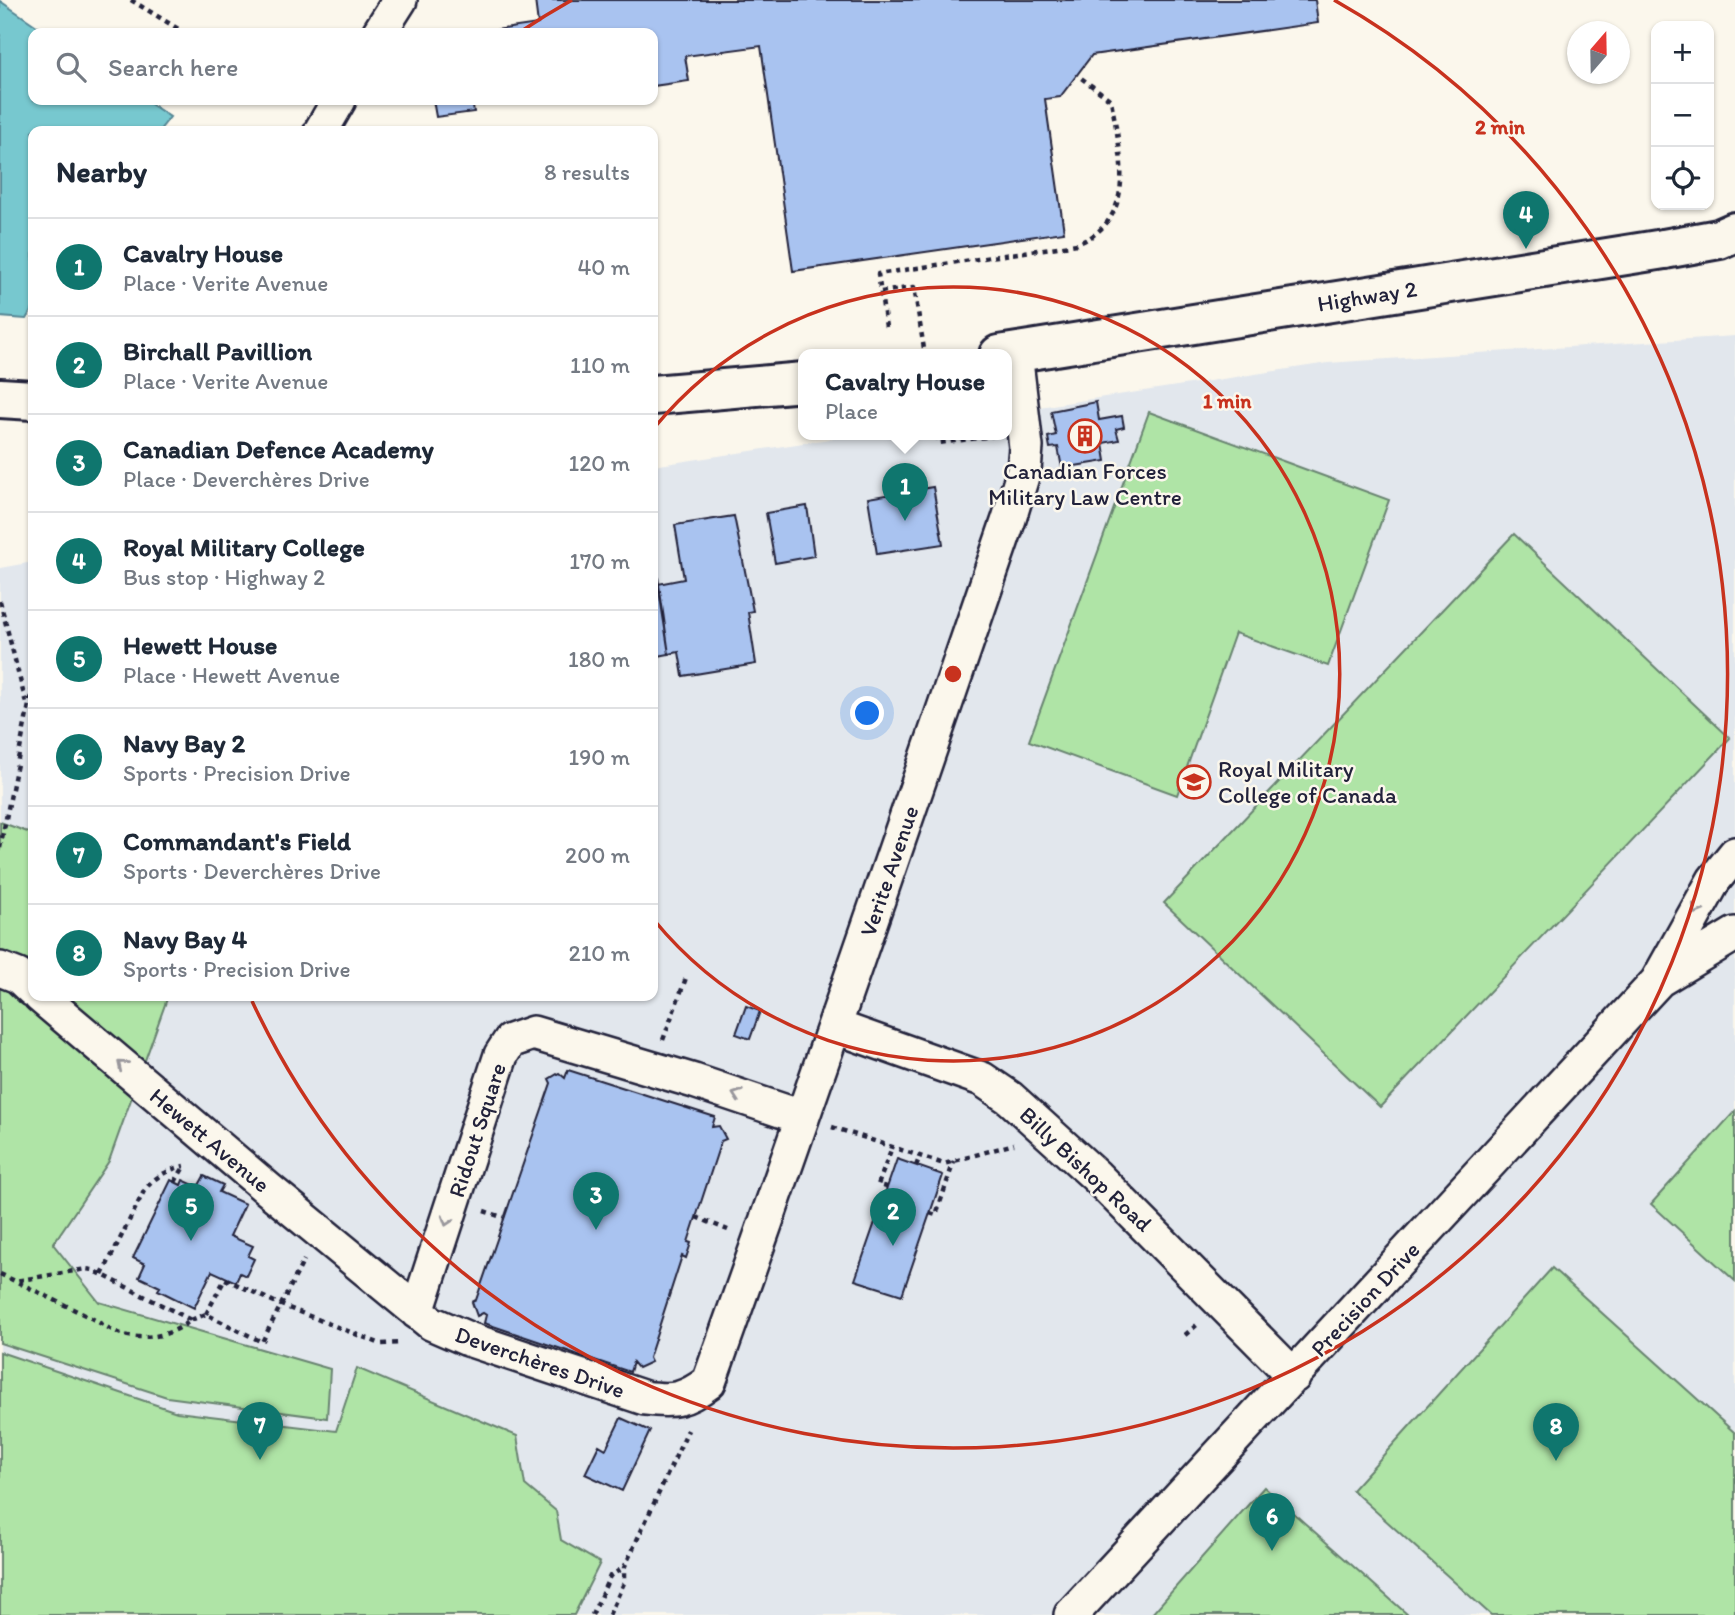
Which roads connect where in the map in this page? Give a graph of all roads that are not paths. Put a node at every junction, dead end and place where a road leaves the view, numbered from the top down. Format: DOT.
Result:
graph roads {
  1 [pos="400,0"];
  2 [pos="382,28"];
  3 [pos="336,105"];
  4 [pos="324,126"];
  5 [pos="1731,244"];
  6 [pos="1012,353"];
  7 [pos="1012,377"];
  8 [pos="798,382"];
  9 [pos="658,396"];
  10 [pos="0,398"];
  11 [pos="28,400"];
  12 [pos="1735,854"];
  13 [pos="1735,934"];
  14 [pos="0,970"];
  15 [pos="1657,982"];
  16 [pos="28,985"];
  17 [pos="46,1001"];
  18 [pos="836,1027"];
  19 [pos="817,1116"];
  20 [pos="381,1283"];
  21 [pos="417,1312"];
  22 [pos="1294,1376"];
  23 [pos="709,1382"];
  24 [pos="1071,1615"];
  1 -- 2 [label="street"];
  3 -- 4 [label="street"];
  5 -- 6 [label="main road, Highway 2"];
  7 -- 18 [label="street, Verite Avenue"];
  8 -- 9 [label="main road"];
  10 -- 11 [label="main road"];
  12 -- 15 [label="street, Precision Drive, one-way"];
  13 -- 15 [label="street, Precision Drive"];
  14 -- 16 [label="street"];
  15 -- 22 [label="street, Precision Drive"];
  20 -- 17 [label="street, Hewett Avenue, one-way"];
  18 -- 19 [label="street, Verite Avenue"];
  18 -- 22 [label="street, Billy Bishop Road"];
  19 -- 21 [label="street, Ridout Square, one-way"];
  19 -- 23 [label="street, Verite Avenue"];
  20 -- 21 [label="street, Deverchères Drive"];
  21 -- 23 [label="street, Deverchères Drive"];
  22 -- 24 [label="street, Precision Drive"];
}
